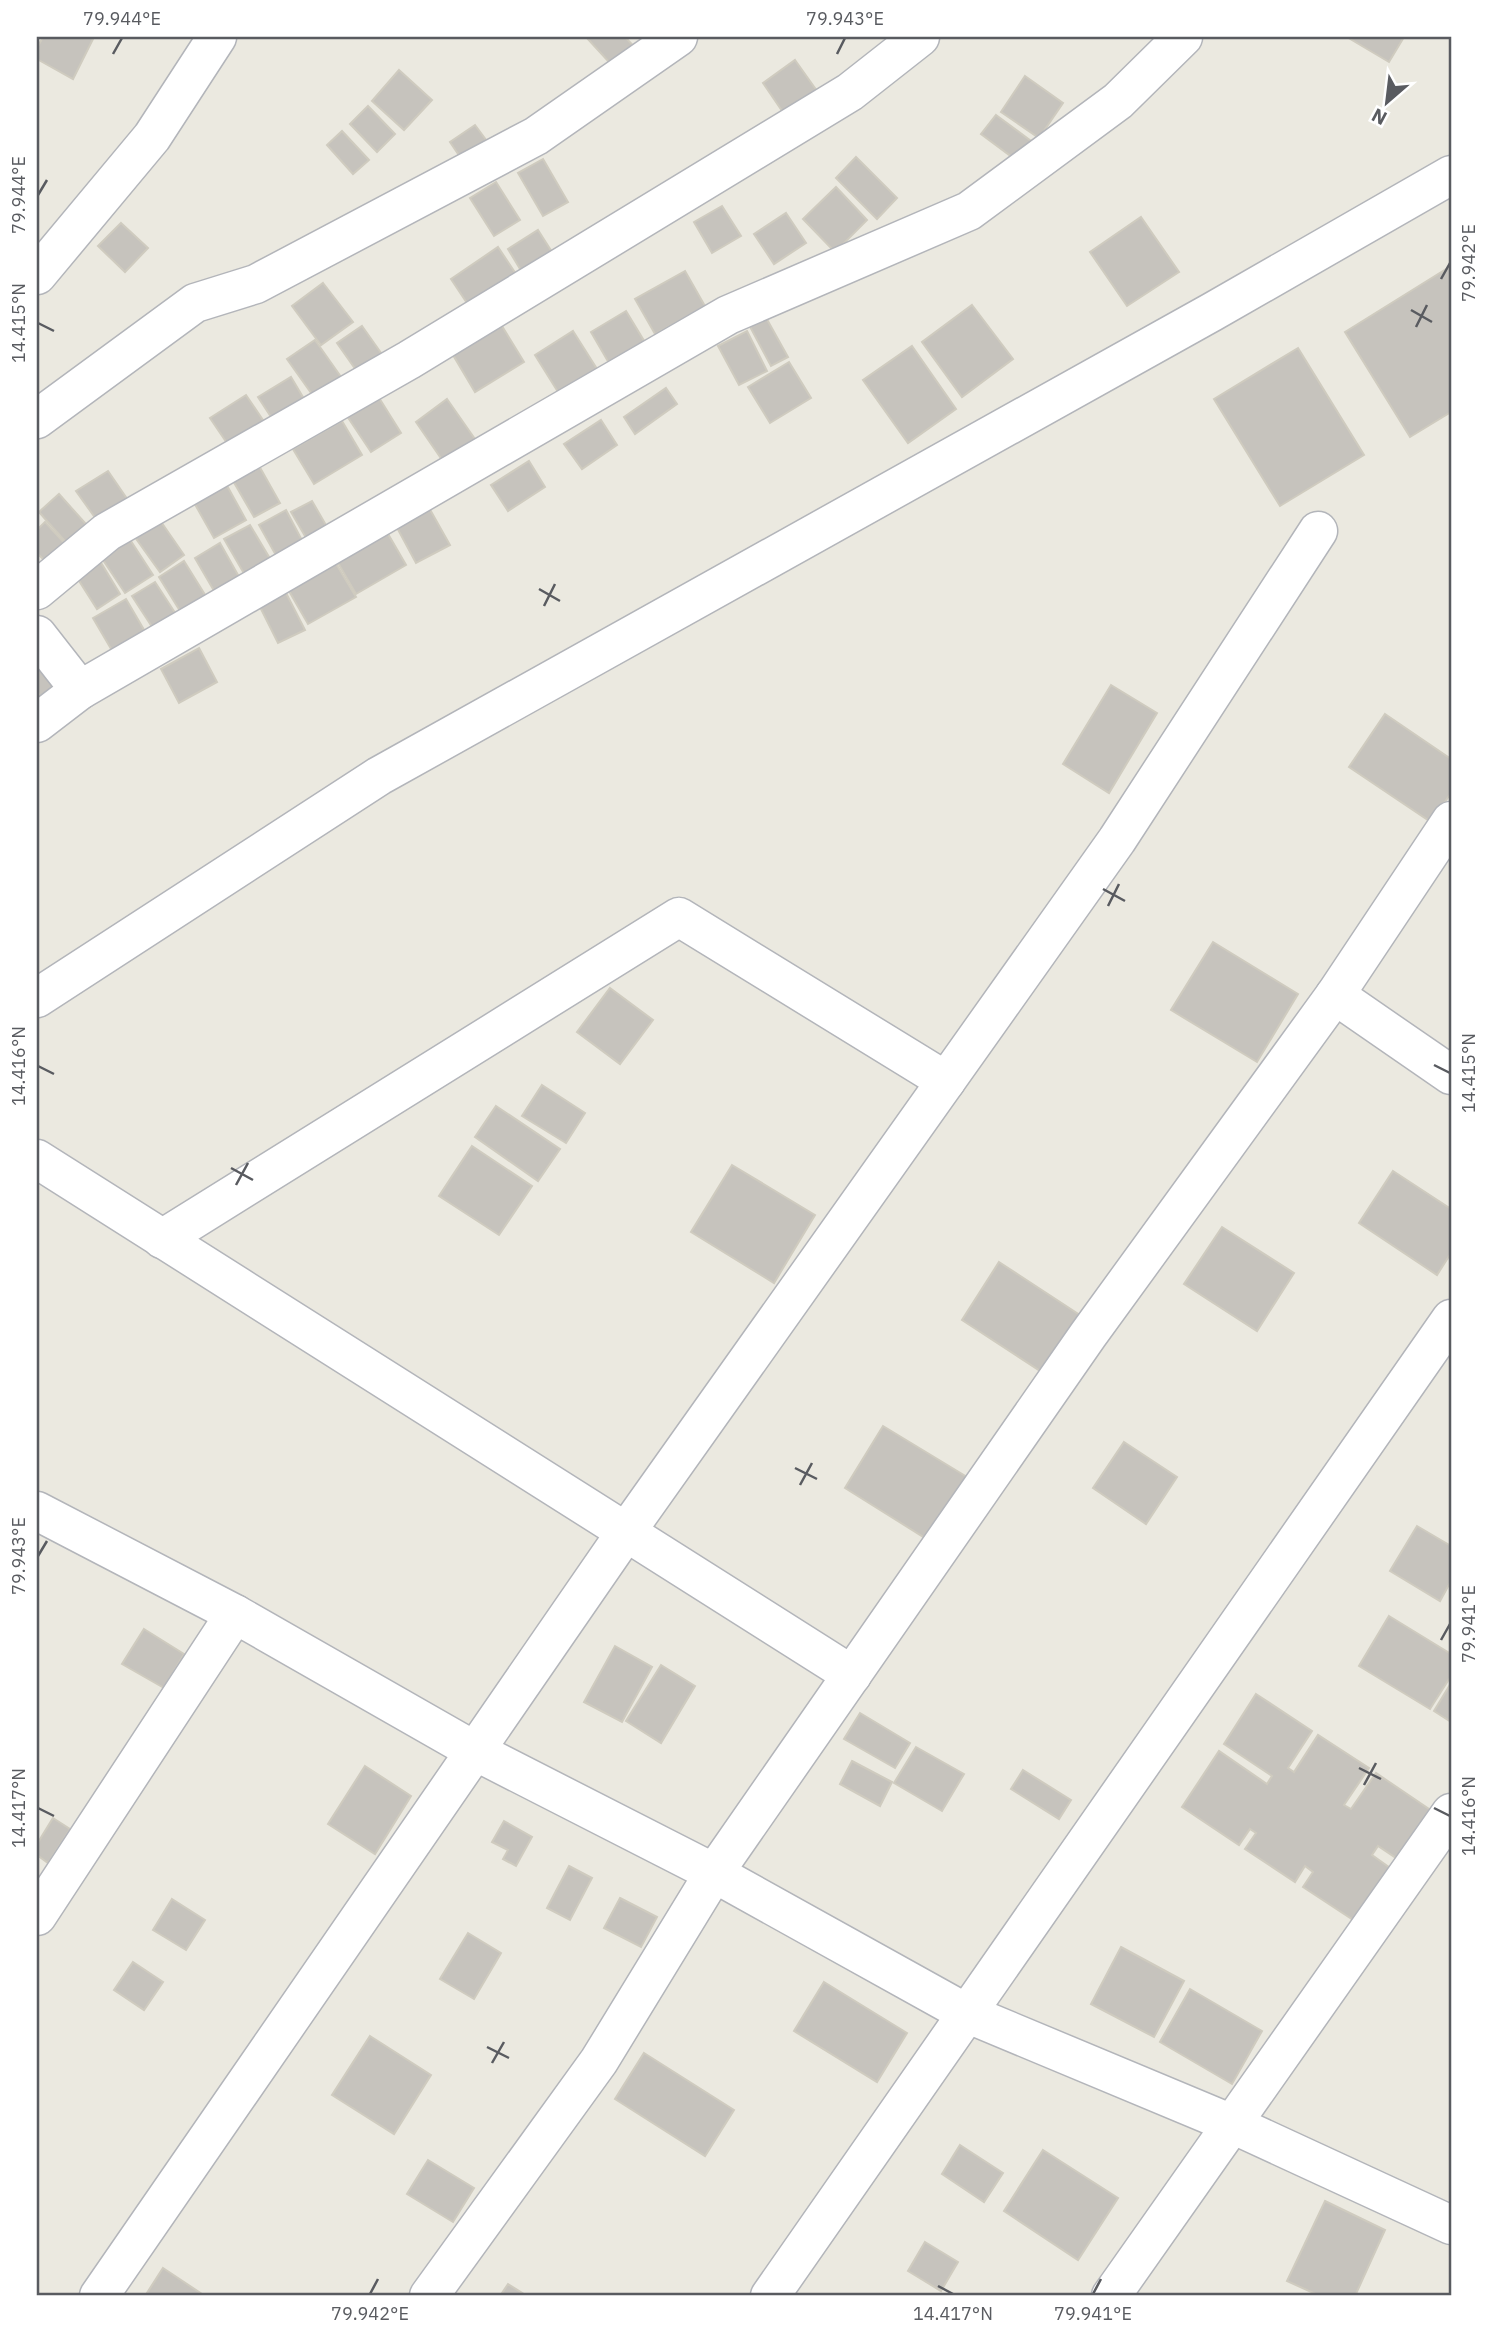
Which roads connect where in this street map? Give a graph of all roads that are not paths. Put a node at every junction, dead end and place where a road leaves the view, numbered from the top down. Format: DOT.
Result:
graph roads {
  1 [pos="217,37"];
  2 [pos="678,37"];
  3 [pos="920,37"];
  4 [pos="1183,37"];
  5 [pos="1451,175"];
  6 [pos="37,275"];
  7 [pos="37,419"];
  8 [pos="1318,531"];
  9 [pos="37,590"];
  10 [pos="37,635"];
  11 [pos="80,690"];
  12 [pos="37,723"];
  13 [pos="1451,821"];
  14 [pos="1335,995"];
  15 [pos="37,998"];
  16 [pos="1451,1075"];
  17 [pos="946,1081"];
  18 [pos="37,1159"];
  19 [pos="162,1238"];
  20 [pos="1451,1319"];
  21 [pos="37,1511"];
  22 [pos="626,1532"];
  23 [pos="235,1614"];
  24 [pos="852,1675"];
  25 [pos="475,1751"];
  26 [pos="1451,1813"];
  27 [pos="714,1874"];
  28 [pos="37,1916"];
  29 [pos="966,2012"];
  30 [pos="1232,2124"];
  31 [pos="1451,2225"];
  32 [pos="99,2296"];
  33 [pos="429,2296"];
  34 [pos="770,2296"];
  35 [pos="1111,2296"];
  1 -- 6 [label="street"];
  2 -- 7 [label="street"];
  3 -- 9 [label="street"];
  4 -- 11 [label="street"];
  5 -- 15 [label="street"];
  8 -- 17 [label="street"];
  10 -- 11 [label="street"];
  11 -- 12 [label="street"];
  13 -- 14 [label="street"];
  14 -- 16 [label="street"];
  14 -- 24 [label="street"];
  17 -- 19 [label="street"];
  17 -- 22 [label="street"];
  18 -- 19 [label="street"];
  19 -- 22 [label="street"];
  20 -- 29 [label="street"];
  21 -- 23 [label="street"];
  22 -- 24 [label="street"];
  22 -- 25 [label="street"];
  23 -- 25 [label="street"];
  23 -- 28 [label="street"];
  24 -- 27 [label="street"];
  25 -- 27 [label="street"];
  25 -- 32 [label="street"];
  26 -- 30 [label="street"];
  27 -- 29 [label="street"];
  27 -- 33 [label="street"];
  29 -- 30 [label="street"];
  29 -- 34 [label="street"];
  30 -- 31 [label="street"];
  30 -- 35 [label="street"];
}
